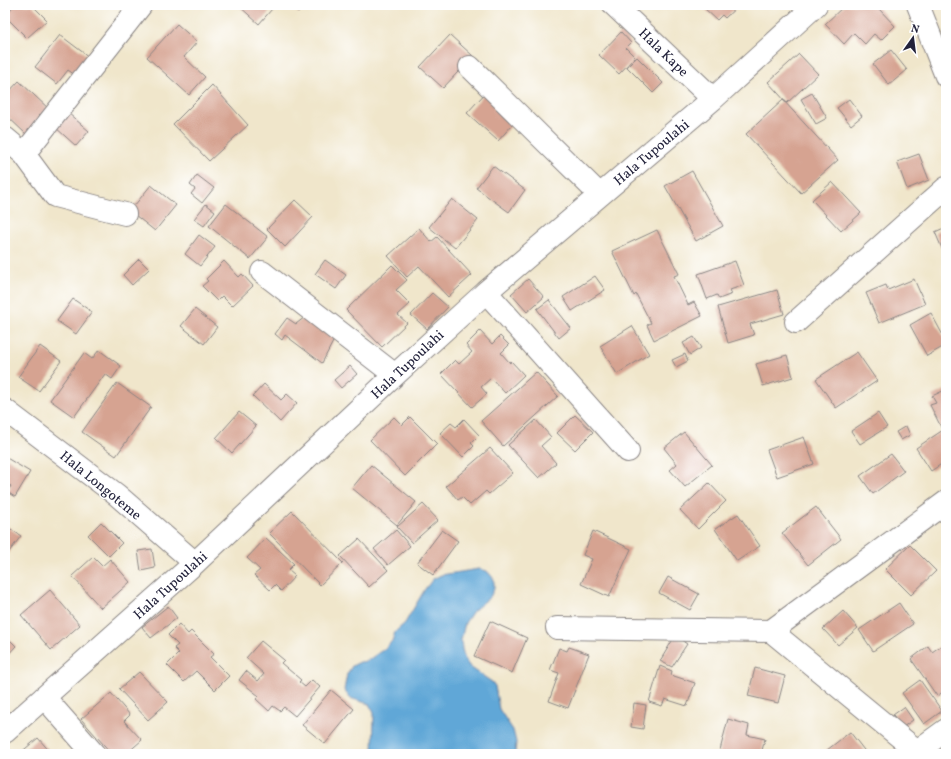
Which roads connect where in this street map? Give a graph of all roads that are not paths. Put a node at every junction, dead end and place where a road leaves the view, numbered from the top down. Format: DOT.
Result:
graph roads {
  1 [pos="141,5"];
  2 [pos="614,5"];
  3 [pos="816,5"];
  4 [pos="918,5"];
  5 [pos="470,67"];
  6 [pos="946,76"];
  7 [pos="713,99"];
  8 [pos="5,138"];
  9 [pos="24,154"];
  10 [pos="946,188"];
  11 [pos="600,195"];
  12 [pos="126,214"];
  13 [pos="262,272"];
  14 [pos="486,292"];
  15 [pos="796,322"];
  16 [pos="395,375"];
  17 [pos="5,410"];
  18 [pos="628,451"];
  19 [pos="946,502"];
  20 [pos="195,563"];
  21 [pos="557,628"];
  22 [pos="771,631"];
  23 [pos="44,697"];
  24 [pos="946,730"];
  25 [pos="5,732"];
  26 [pos="915,752"];
  27 [pos="94,754"];
  1 -- 9 [label="street"];
  2 -- 7 [label="street, Hala Kape"];
  3 -- 7 [label="street, Hala Tupoulahi"];
  4 -- 6 [label="street"];
  5 -- 11 [label="street"];
  7 -- 11 [label="street, Hala Tupoulahi"];
  8 -- 9 [label="street"];
  9 -- 12 [label="street"];
  10 -- 15 [label="street"];
  11 -- 14 [label="street, Hala Tupoulahi"];
  13 -- 16 [label="street"];
  14 -- 16 [label="street, Hala Tupoulahi"];
  14 -- 18 [label="street"];
  16 -- 20 [label="street, Hala Tupoulahi"];
  17 -- 20 [label="street, Hala Longoteme"];
  19 -- 22 [label="street"];
  20 -- 23 [label="street, Hala Tupoulahi"];
  21 -- 22 [label="street"];
  22 -- 26 [label="street"];
  23 -- 25 [label="street, Hala Tupoulahi"];
  23 -- 27 [label="street"];
  24 -- 26 [label="street"];
}
